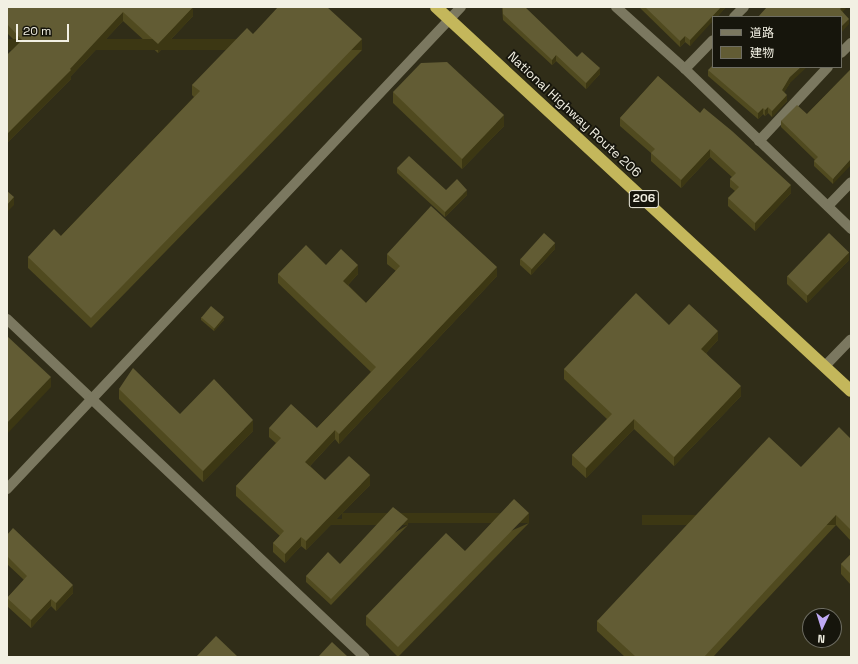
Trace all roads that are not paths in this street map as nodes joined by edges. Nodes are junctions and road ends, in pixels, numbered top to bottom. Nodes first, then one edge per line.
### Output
1 (436, 7) edge
2 (461, 7) edge
3 (616, 7) edge
4 (744, 7) edge
5 (735, 16) edge
6 (449, 20) junction
7 (712, 41) edge
8 (851, 43) edge
9 (842, 52) edge
10 (827, 68) edge
11 (685, 69) junction
12 (759, 141) junction
13 (851, 182) edge
14 (828, 206) junction
15 (851, 229) edge
16 (7, 319) edge
17 (851, 339) edge
18 (825, 366) junction
19 (851, 391) edge
20 (92, 401) junction
21 (7, 490) edge
22 (365, 657) edge

1 - 6 highway, National Highway Route 206 / 206
2 - 6 street
3 - 11 street
4 - 5 street
6 - 18 highway, National Highway Route 206 / 206
6 - 20 street
7 - 11 street
8 - 9 street
10 - 12 street
11 - 12 street
12 - 14 street
13 - 14 street
14 - 15 street
16 - 20 street
17 - 18 street
18 - 19 highway, National Highway Route 206 / 206
20 - 21 street
20 - 22 street

